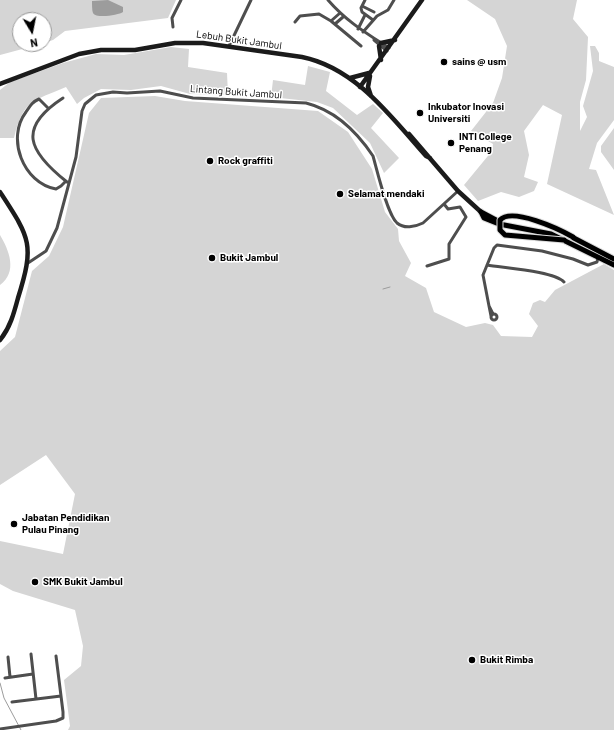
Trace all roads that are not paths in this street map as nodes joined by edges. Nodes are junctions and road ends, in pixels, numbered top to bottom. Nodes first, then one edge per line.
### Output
1 (181, 0) edge
2 (251, 0) edge
3 (328, 0) edge
4 (365, 0) edge
5 (394, 0) edge
6 (422, 0) edge
7 (362, 6) junction
8 (374, 12) dead end
9 (340, 13) junction
10 (365, 15) junction
11 (343, 17) junction
12 (373, 20) junction
13 (331, 21) junction
14 (295, 22) dead end
15 (335, 24) junction
16 (173, 27) dead end
17 (358, 28) junction
18 (363, 32) junction
19 (394, 40) junction
20 (380, 44) junction
21 (229, 46) junction
22 (361, 46) dead end
23 (388, 50) junction
24 (381, 60) junction
25 (371, 73) junction
26 (350, 78) junction
27 (0, 84) edge
28 (360, 87) junction
29 (372, 97) junction
30 (63, 98) dead end
31 (48, 108) junction
32 (67, 182) junction
33 (458, 191) junction
34 (0, 192) edge
35 (444, 204) junction
36 (481, 212) junction
37 (572, 237) junction
38 (564, 240) junction
39 (598, 257) junction
40 (614, 259) edge
41 (28, 262) junction
42 (487, 265) junction
43 (614, 265) edge
44 (427, 266) dead end
45 (564, 282) dead end
46 (492, 315) dead end
47 (0, 340) edge
48 (31, 654) dead end
49 (56, 656) dead end
50 (8, 657) dead end
51 (33, 674) junction
52 (10, 677) junction
53 (5, 678) dead end
54 (61, 696) junction
55 (36, 699) junction
56 (12, 702) dead end
57 (0, 729) edge

1 - 16 street
2 - 21 street
3 - 9 street
4 - 7 street
5 - 12 street
6 - 19 main road
7 - 8 street
7 - 10 street
9 - 11 street
9 - 13 street
10 - 12 street
10 - 17 street
11 - 15 street
11 - 17 street
12 - 18 street
13 - 14 street
13 - 15 street
15 - 22 street
17 - 18 street
18 - 20 street
19 - 20 main road
19 - 23 main road
20 - 23 street
20 - 24 main road
21 - 26 main road, Lebuh Bukit Jambul
21 - 27 main road, Lebuh Bukit Jambul
23 - 24 main road
24 - 25 main road
25 - 26 main road
25 - 28 main road
25 - 29 main road
26 - 28 main road, Lebuh Bukit Jambul
28 - 29 main road, Lebuh Bukit Jambul
29 - 33 main road, Lebuh Bukit Jambul
30 - 31 street
31 - 32 street
31 - 32 street
32 - 35 street, Lintang Bukit Jambul
32 - 41 street, Lintang Bukit Jambul
33 - 35 street, Lintang Bukit Jambul
33 - 36 main road, Lebuh Bukit Jambul
34 - 41 main road
35 - 44 street
36 - 37 main road, Lebuh Bukit Jambul
36 - 38 main road, Lebuh Bukit Jambul
37 - 38 main road, bridge
37 - 40 main road, Lebuh Bukit Jambul
38 - 39 main road, Lebuh Bukit Jambul
39 - 42 street
39 - 43 main road, Lebuh Bukit Jambul
41 - 47 main road
42 - 45 street
42 - 46 street
48 - 51 street
49 - 54 street
50 - 52 street
51 - 52 street
51 - 55 street
52 - 53 street
54 - 55 street
54 - 57 street
55 - 56 street

